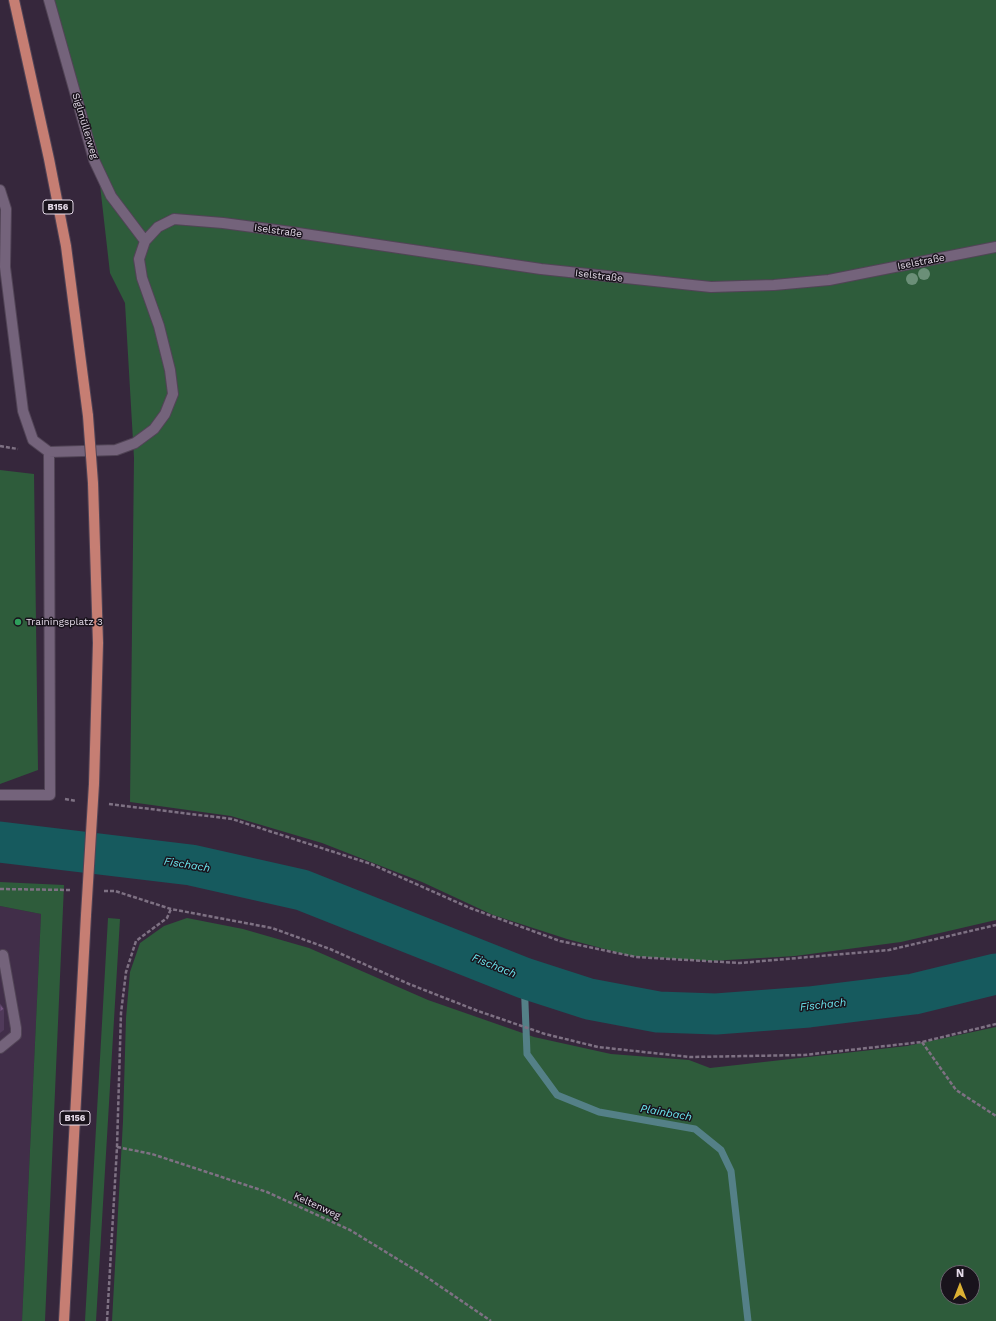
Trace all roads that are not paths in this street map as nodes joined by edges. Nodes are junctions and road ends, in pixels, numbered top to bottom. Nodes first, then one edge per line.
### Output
1 (14, 0) edge
2 (49, 0) edge
3 (0, 190) edge
4 (145, 241) junction
5 (996, 247) edge
6 (49, 452) junction
7 (0, 795) edge
8 (3, 955) dead end
9 (0, 1048) edge
10 (64, 1321) edge

1 - 10 main road, B156, bridge
2 - 4 street, Siglmüllerweg
3 - 6 street
4 - 5 street, Iselstraße
4 - 6 street, Iselstraße
6 - 7 street
8 - 9 street

